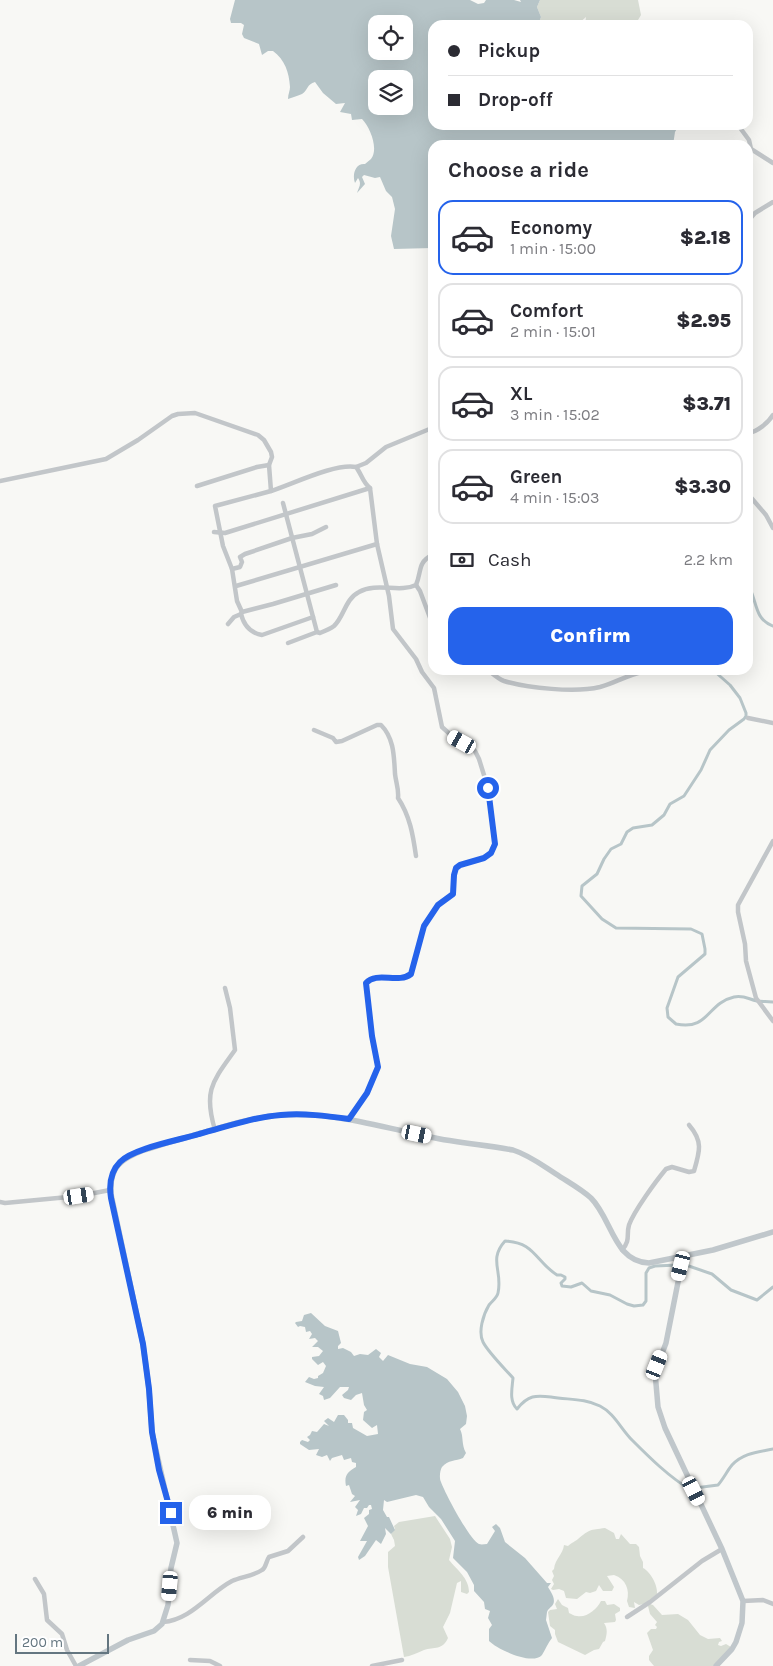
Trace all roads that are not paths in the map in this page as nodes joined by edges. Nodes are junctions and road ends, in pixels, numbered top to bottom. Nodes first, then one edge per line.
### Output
1 (753, 150) edge
2 (773, 163) edge
3 (773, 202) edge
4 (753, 216) edge
5 (773, 415) edge
6 (428, 430) edge
7 (753, 431) edge
8 (269, 465) junction
9 (356, 466) junction
10 (0, 481) edge
11 (197, 486) dead end
12 (370, 488) junction
13 (271, 491) junction
14 (753, 500) edge
15 (284, 503) dead end
16 (286, 513) junction
17 (326, 527) dead end
18 (773, 528) edge
19 (214, 532) dead end
20 (220, 533) junction
21 (292, 538) junction
22 (377, 544) junction
23 (428, 557) edge
24 (301, 566) junction
25 (232, 569) junction
26 (336, 585) dead end
27 (416, 585) junction
28 (236, 586) junction
29 (387, 588) junction
30 (307, 593) junction
31 (428, 612) edge
32 (241, 613) junction
33 (313, 617) junction
34 (228, 624) dead end
35 (317, 632) junction
36 (288, 642) dead end
37 (495, 675) edge
38 (629, 675) edge
39 (748, 718) dead end
40 (773, 723) edge
41 (314, 730) dead end
42 (773, 841) edge
43 (416, 856) dead end
44 (225, 988) dead end
45 (773, 1021) edge
46 (349, 1119) junction
47 (689, 1125) dead end
48 (215, 1130) junction
49 (110, 1190) junction
50 (0, 1202) edge
51 (773, 1232) edge
52 (622, 1250) junction
53 (681, 1257) junction
54 (303, 1537) dead end
55 (722, 1549) junction
56 (35, 1579) dead end
57 (743, 1601) junction
58 (773, 1604) edge
59 (627, 1617) dead end
60 (162, 1622) junction
61 (190, 1660) dead end
62 (402, 1660) dead end
63 (78, 1666) edge
64 (220, 1666) edge
65 (372, 1666) edge
66 (716, 1666) edge

1 - 2 street
3 - 4 street
5 - 7 street
6 - 9 street
8 - 10 street
8 - 11 street
8 - 13 street
9 - 12 street
9 - 13 street
12 - 16 street
12 - 22 street
13 - 20 street
14 - 18 street
15 - 16 street
16 - 20 street
16 - 21 street
17 - 21 street
19 - 20 street
20 - 25 street
21 - 24 street
21 - 25 street
22 - 24 street
22 - 29 street
23 - 27 street
24 - 28 street
24 - 30 street
25 - 28 street
26 - 30 street
27 - 29 street
27 - 31 street
28 - 32 street
29 - 35 street
29 - 46 street
30 - 32 street
30 - 33 street
32 - 33 street
32 - 34 street
33 - 35 street
35 - 36 street
37 - 38 street
39 - 40 street
41 - 43 street
42 - 45 street
44 - 48 street
46 - 48 main road
46 - 52 main road
47 - 52 street
48 - 49 main road
49 - 50 street
49 - 60 main road
51 - 53 main road
52 - 53 main road
53 - 55 main road
54 - 60 street
55 - 57 main road
55 - 59 street
56 - 63 street
57 - 58 street
57 - 66 main road
60 - 63 main road
61 - 64 street
62 - 65 street

